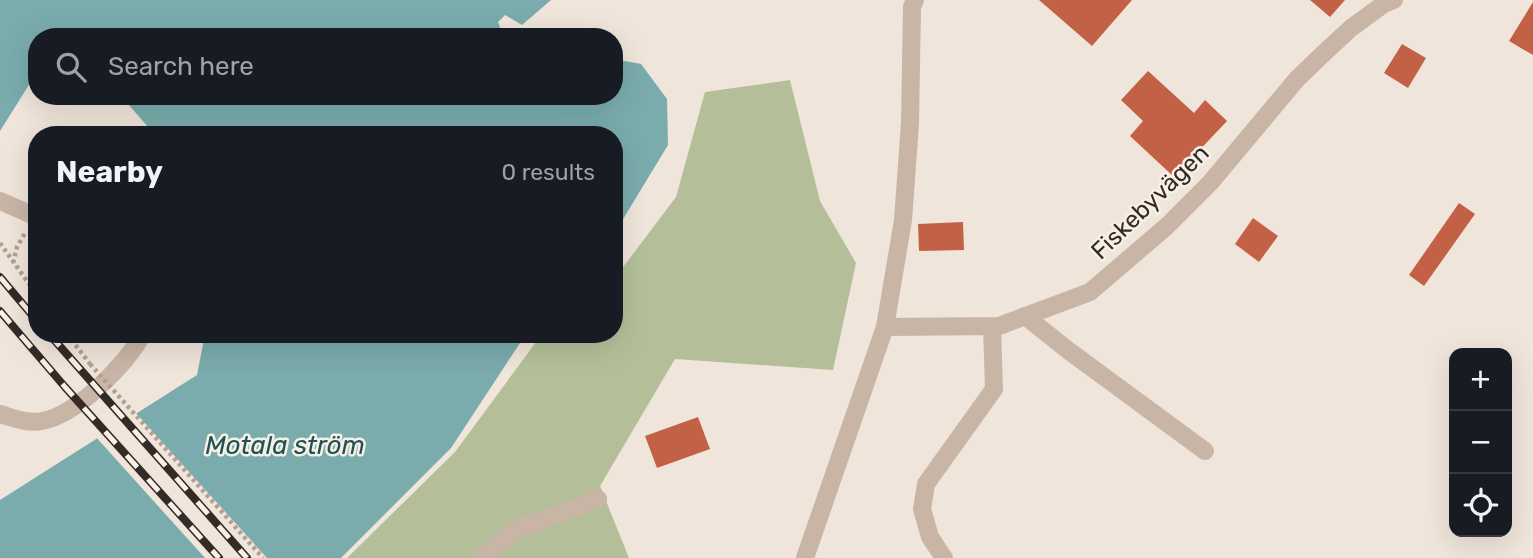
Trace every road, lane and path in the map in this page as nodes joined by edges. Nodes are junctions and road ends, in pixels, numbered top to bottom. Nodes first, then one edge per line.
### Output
1 (1394, 0) edge
2 (914, 4) edge
3 (0, 201) edge
4 (28, 217) edge
5 (28, 230) edge
6 (0, 243) edge
7 (13, 264) junction
8 (28, 283) edge
9 (1026, 316) junction
10 (886, 327) junction
11 (992, 327) junction
12 (74, 343) edge
13 (138, 343) edge
14 (0, 414) edge
15 (1205, 451) dead end
16 (598, 499) dead end
17 (263, 558) edge
18 (482, 558) edge
19 (805, 558) edge
20 (944, 558) edge

1 - 9 street, Fiskebyvägen
2 - 10 street
3 - 4 street
5 - 7 path
6 - 7 path
7 - 8 path
9 - 11 street, Fiskebyvägen
9 - 15 street
10 - 11 street, Fiskebyvägen
10 - 19 street
11 - 20 street
12 - 17 path, bridge
13 - 14 street
16 - 18 street

